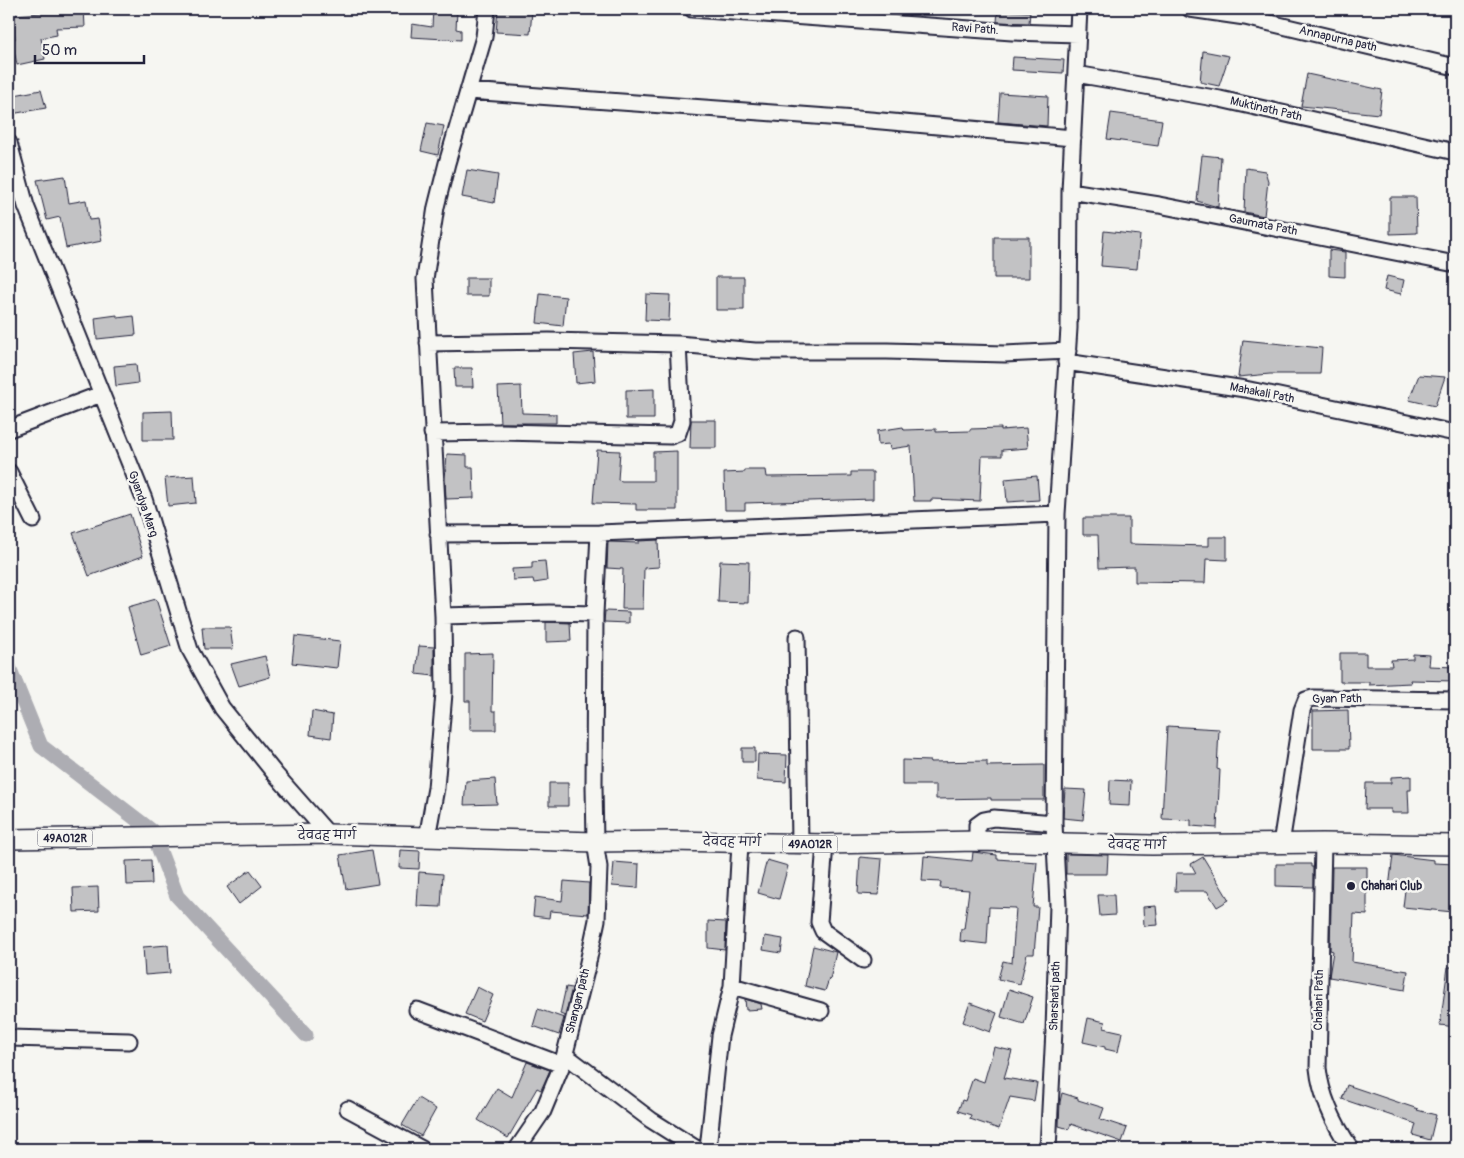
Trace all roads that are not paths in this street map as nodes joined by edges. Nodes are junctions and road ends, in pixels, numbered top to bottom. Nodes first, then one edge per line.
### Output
1 (487, 9) edge
2 (692, 9) edge
3 (1079, 9) edge
4 (1190, 9) edge
5 (1078, 34) junction
6 (1455, 67) edge
7 (1076, 74) junction
8 (469, 91) junction
9 (1072, 138) junction
10 (9, 143) edge
11 (1455, 152) edge
12 (11, 160) edge
13 (1070, 191) junction
14 (1455, 264) edge
15 (428, 342) junction
16 (678, 344) junction
17 (1067, 357) junction
18 (101, 394) junction
19 (9, 429) edge
20 (432, 433) junction
21 (1455, 433) edge
22 (9, 472) edge
23 (1057, 514) junction
24 (33, 520) dead end
25 (600, 532) junction
26 (438, 534) junction
27 (595, 614) junction
28 (443, 616) junction
29 (797, 637) dead end
30 (1455, 700) edge
31 (1054, 823) junction
32 (328, 834) junction
33 (427, 838) junction
34 (9, 839) edge
35 (977, 841) junction
36 (595, 842) junction
37 (740, 843) junction
38 (800, 843) junction
39 (1055, 843) junction
40 (1323, 843) junction
41 (825, 844) junction
42 (1281, 844) junction
43 (1455, 844) edge
44 (863, 960) dead end
45 (732, 986) junction
46 (416, 1010) dead end
47 (821, 1011) dead end
48 (9, 1038) edge
49 (129, 1041) dead end
50 (564, 1060) junction
51 (348, 1109) dead end
52 (422, 1149) edge
53 (518, 1149) edge
54 (697, 1149) edge
55 (708, 1149) edge
56 (1048, 1149) edge
57 (1351, 1149) edge

1 - 8 street
2 - 5 street, Ravi Path.
3 - 5 street, Sharshati path
4 - 6 street, Annapurna path
5 - 7 street, Sharshati path
7 - 9 street, Sharshati path
7 - 11 street, Muktinath Path
8 - 9 street
8 - 15 street
9 - 13 street, Sharshati path
10 - 12 street, Gyandya Marg
12 - 18 street, Gyandya Marg
13 - 14 street, Gaumata Path
13 - 17 street, Sharshati path
15 - 16 street, Mahakali Path
15 - 20 street
16 - 17 street, Mahakali Path
16 - 20 street
17 - 21 street, Mahakali Path
17 - 23 street, Sharshati path
18 - 19 street
18 - 32 street, Gyandya Marg
20 - 26 street
22 - 24 street
23 - 25 street
23 - 31 street, Sharshati path
25 - 26 street
25 - 27 street, Shangan path
26 - 28 street
27 - 28 street
27 - 36 street, Shangan path
28 - 33 street
29 - 38 street
30 - 42 street, Gyan Path
31 - 35 street
31 - 39 street, Sharshati path
32 - 33 main road, देवदह मार्ग / 49A012R
32 - 34 main road, देवदह मार्ग / 49A012R
33 - 36 main road, देवदह मार्ग / 49A012R
35 - 39 main road, देवदह मार्ग / 49A012R
35 - 41 main road, देवदह मार्ग / 49A012R
36 - 37 main road, देवदह मार्ग / 49A012R
36 - 50 street, Shangan path
37 - 38 main road, देवदह मार्ग / 49A012R
37 - 45 street
38 - 41 main road, देवदह मार्ग / 49A012R
39 - 42 main road, देवदह मार्ग / 49A012R
39 - 56 street, Sharshati path
40 - 42 main road, देवदह मार्ग / 49A012R
40 - 43 main road, देवदह मार्ग / 49A012R
40 - 57 street, Chahari Path
41 - 44 street
45 - 47 street
45 - 55 street
46 - 50 street
48 - 49 street
50 - 53 street, Shangan path
50 - 54 street
51 - 52 street

